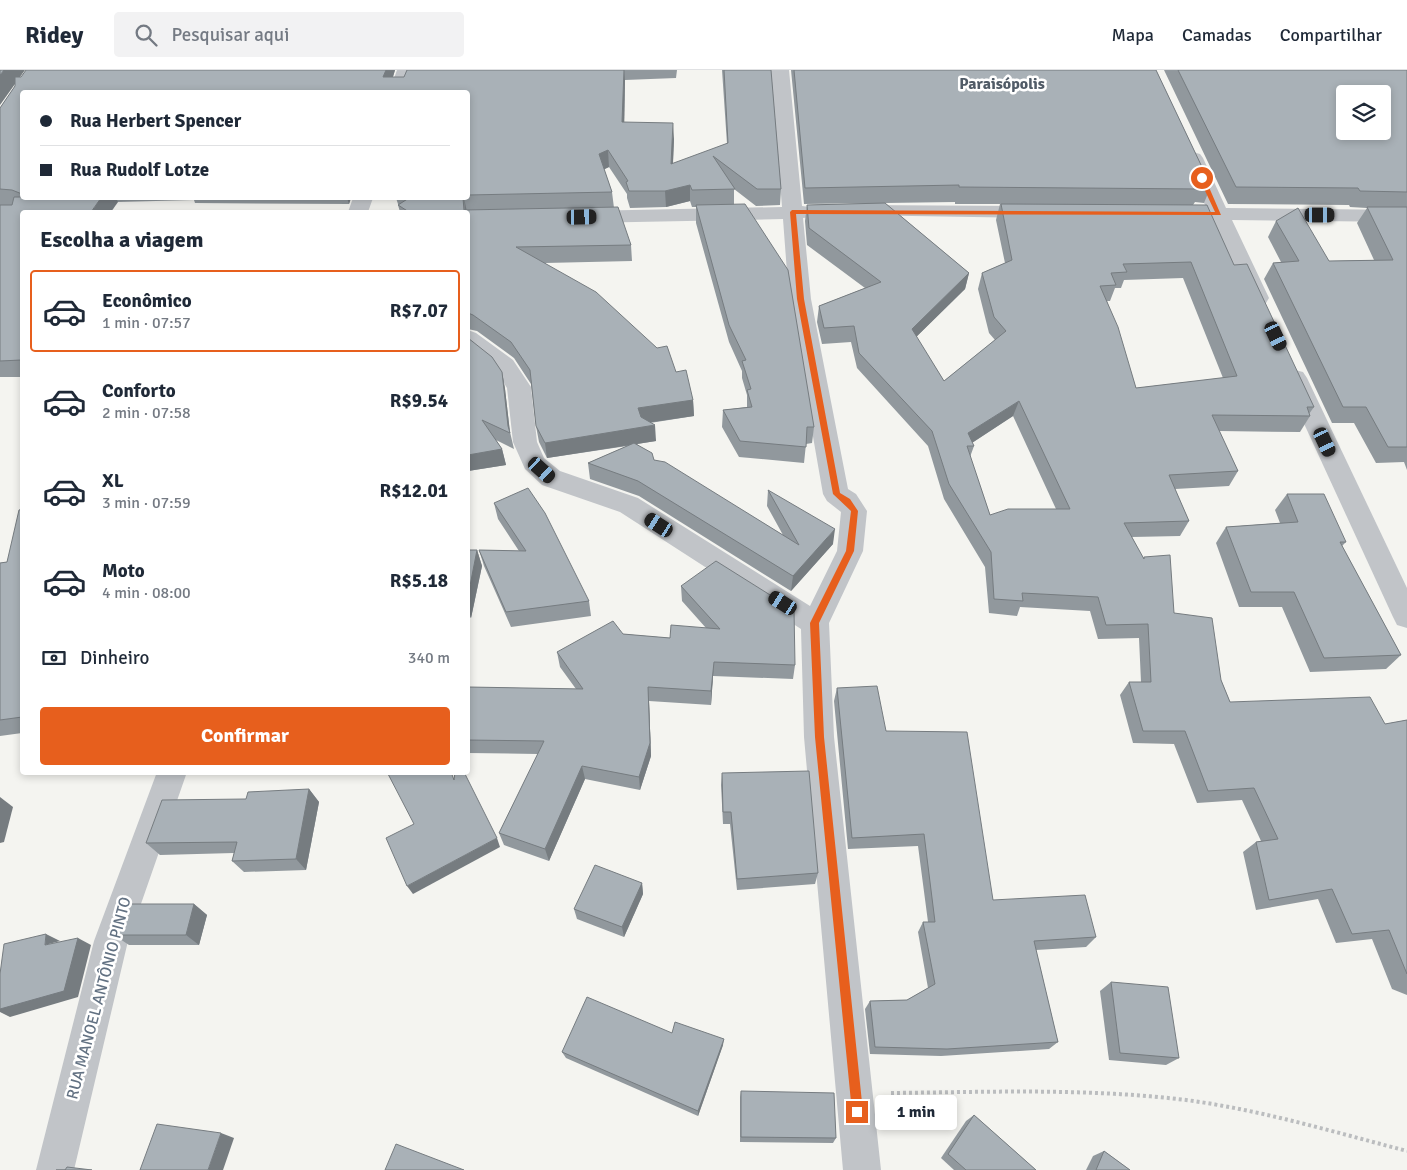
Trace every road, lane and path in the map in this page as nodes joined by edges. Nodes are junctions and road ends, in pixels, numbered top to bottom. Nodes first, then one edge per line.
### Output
1 (406, 70) edge
2 (780, 70) edge
3 (399, 90) edge
4 (1186, 142) edge
5 (792, 212) junction
6 (1051, 212) edge
7 (1160, 213) edge
8 (1218, 213) junction
9 (1407, 216) edge
10 (566, 217) edge
11 (1269, 321) edge
12 (470, 340) edge
13 (1286, 357) edge
14 (1407, 617) edge
15 (814, 623) junction
16 (171, 775) edge
17 (856, 1093) junction
18 (1407, 1151) edge
19 (55, 1170) edge
20 (862, 1170) edge

1 - 3 street
2 - 5 street
4 - 8 street
5 - 6 street
5 - 10 street
5 - 15 street
7 - 8 street
8 - 9 street
8 - 11 street
12 - 15 street
13 - 14 street
15 - 17 street
16 - 19 street, RUA MANOEL ANTÔNIO PINTO
17 - 18 path
17 - 20 street

